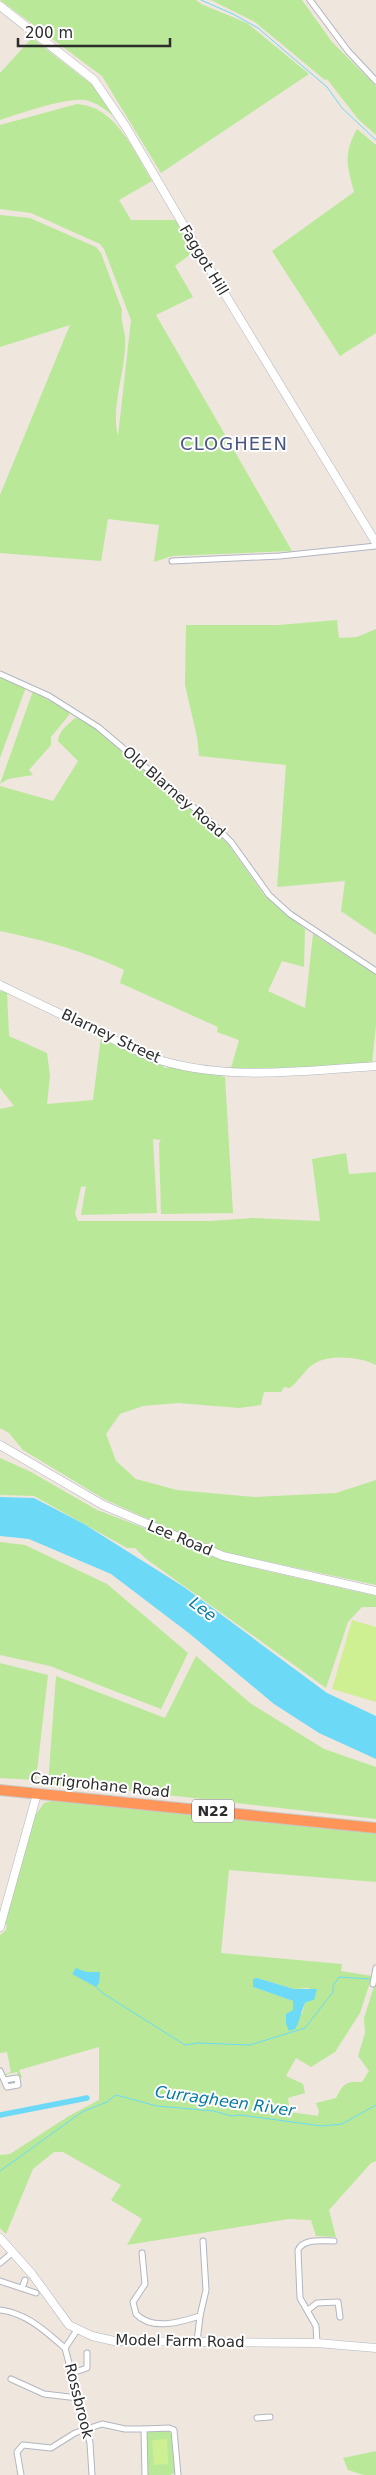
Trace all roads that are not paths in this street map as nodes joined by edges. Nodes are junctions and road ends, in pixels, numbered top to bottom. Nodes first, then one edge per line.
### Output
1 (310, 0) edge
2 (0, 6) edge
3 (376, 81) edge
4 (376, 544) edge
5 (172, 561) dead end
6 (0, 674) edge
7 (376, 972) edge
8 (0, 985) edge
9 (376, 1066) edge
10 (0, 1445) edge
11 (376, 1591) edge
12 (0, 1790) edge
13 (37, 1794) junction
14 (376, 1828) edge
15 (0, 1926) edge
16 (376, 1968) edge
17 (372, 1984) dead end
18 (0, 2071) edge
19 (5, 2080) dead end
20 (1, 2241) edge
21 (203, 2241) dead end
22 (334, 2241) dead end
23 (12, 2252) junction
24 (142, 2253) dead end
25 (1, 2261) edge
26 (25, 2280) dead end
27 (0, 2281) edge
28 (22, 2288) junction
29 (36, 2293) dead end
30 (0, 2310) edge
31 (308, 2310) junction
32 (200, 2316) junction
33 (340, 2317) dead end
34 (77, 2330) junction
35 (197, 2342) junction
36 (317, 2343) junction
37 (65, 2348) junction
38 (376, 2348) edge
39 (87, 2353) dead end
40 (72, 2373) junction
41 (11, 2379) dead end
42 (78, 2398) junction
43 (270, 2417) dead end
44 (257, 2418) dead end
45 (86, 2429) junction
46 (144, 2429) junction
47 (21, 2475) edge
48 (92, 2475) edge
49 (145, 2475) edge
50 (178, 2475) edge

1 - 3 street
2 - 4 street, Faggot Hill
4 - 5 street
6 - 7 street, Old Blarney Road
8 - 9 street, Blarney Street
10 - 11 street, Lee Road
12 - 13 highway, Carrigrohane Road / N22
13 - 14 highway, Carrigrohane Road / N22
13 - 15 street
16 - 17 street
18 - 19 street
20 - 23 street, Model Farm Road
21 - 32 street
22 - 31 street
23 - 25 street
23 - 34 street, Model Farm Road
24 - 32 street
26 - 28 street
27 - 28 street
28 - 29 street
30 - 37 street
31 - 33 street
31 - 36 street
32 - 35 street
34 - 35 street, Model Farm Road
34 - 37 street, Rossbrook
35 - 36 street, Model Farm Road
36 - 38 street, Model Farm Road
37 - 40 street, Rossbrook
39 - 40 street
40 - 42 street, Rossbrook
41 - 42 street
42 - 45 street, Rossbrook
43 - 44 street
45 - 46 street
45 - 47 street
45 - 48 street, Rossbrook
46 - 49 street
46 - 50 street

